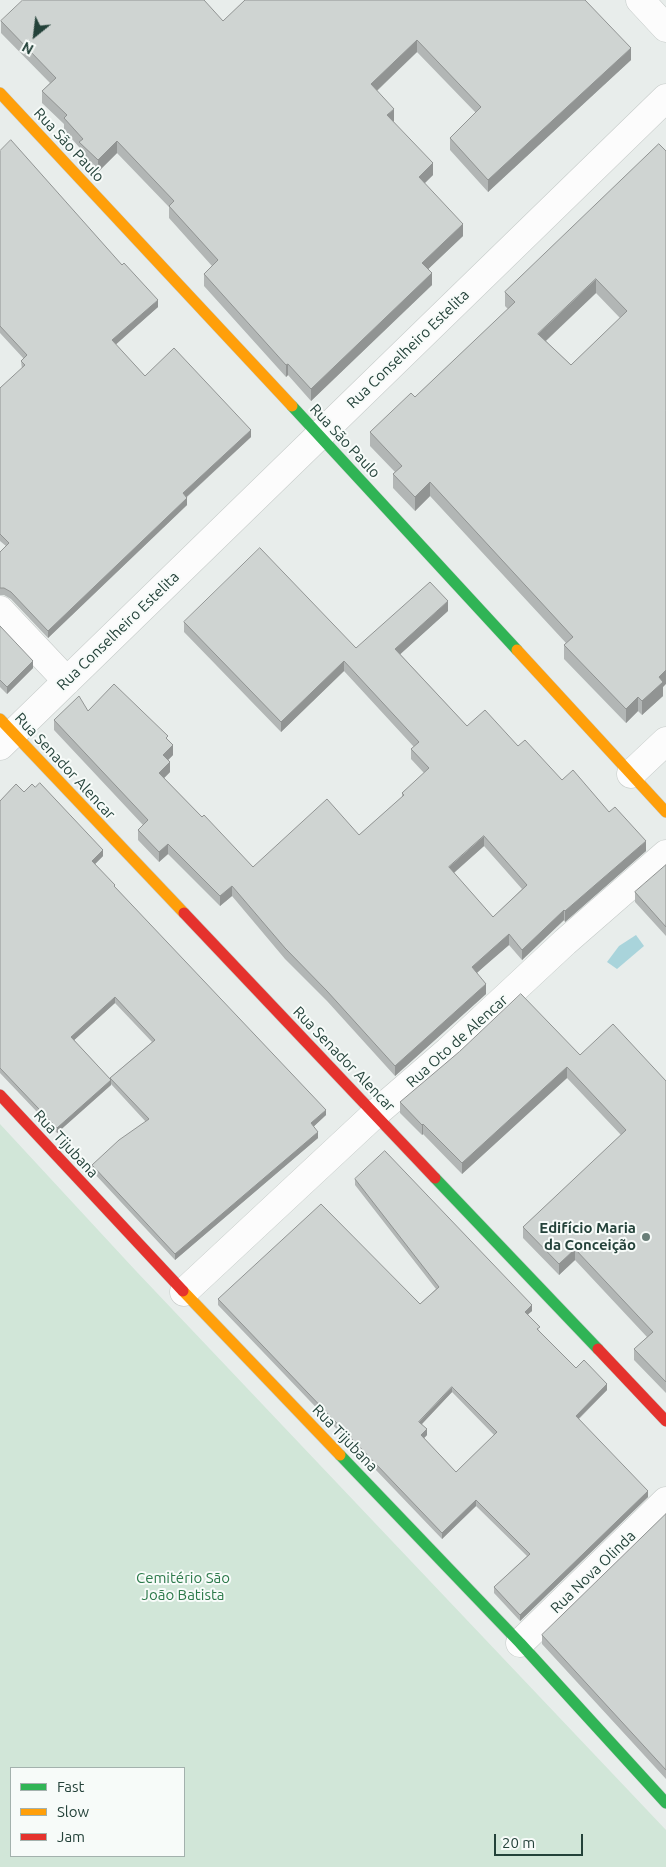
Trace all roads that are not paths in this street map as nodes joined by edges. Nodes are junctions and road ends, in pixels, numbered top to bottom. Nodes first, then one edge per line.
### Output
1 (640, 0) edge
2 (666, 28) edge
3 (0, 93) edge
4 (666, 98) edge
5 (319, 435) junction
6 (0, 610) edge
7 (67, 681) junction
8 (4, 732) edge
9 (666, 741) edge
10 (630, 774) junction
11 (666, 812) edge
12 (666, 854) edge
13 (0, 1095) edge
14 (375, 1114) junction
15 (184, 1292) junction
16 (666, 1421) edge
17 (666, 1501) edge
18 (520, 1643) junction
19 (666, 1803) edge

1 - 2 street
3 - 5 street, Rua São Paulo
4 - 5 street, Rua Conselheiro Estelita
5 - 7 street, Rua Conselheiro Estelita
5 - 10 street, Rua São Paulo
6 - 7 street
7 - 8 street, Rua Conselheiro Estelita
8 - 14 street, Rua Senador Alencar
9 - 10 street
10 - 11 street, Rua São Paulo
12 - 14 street, Rua Oto de Alencar
13 - 15 street, Rua Tijubana
14 - 15 street, Rua Oto de Alencar
14 - 16 street, Rua Senador Alencar
15 - 18 street, Rua Tijubana
17 - 18 street, Rua Nova Olinda
18 - 19 street, Rua Tijubana

